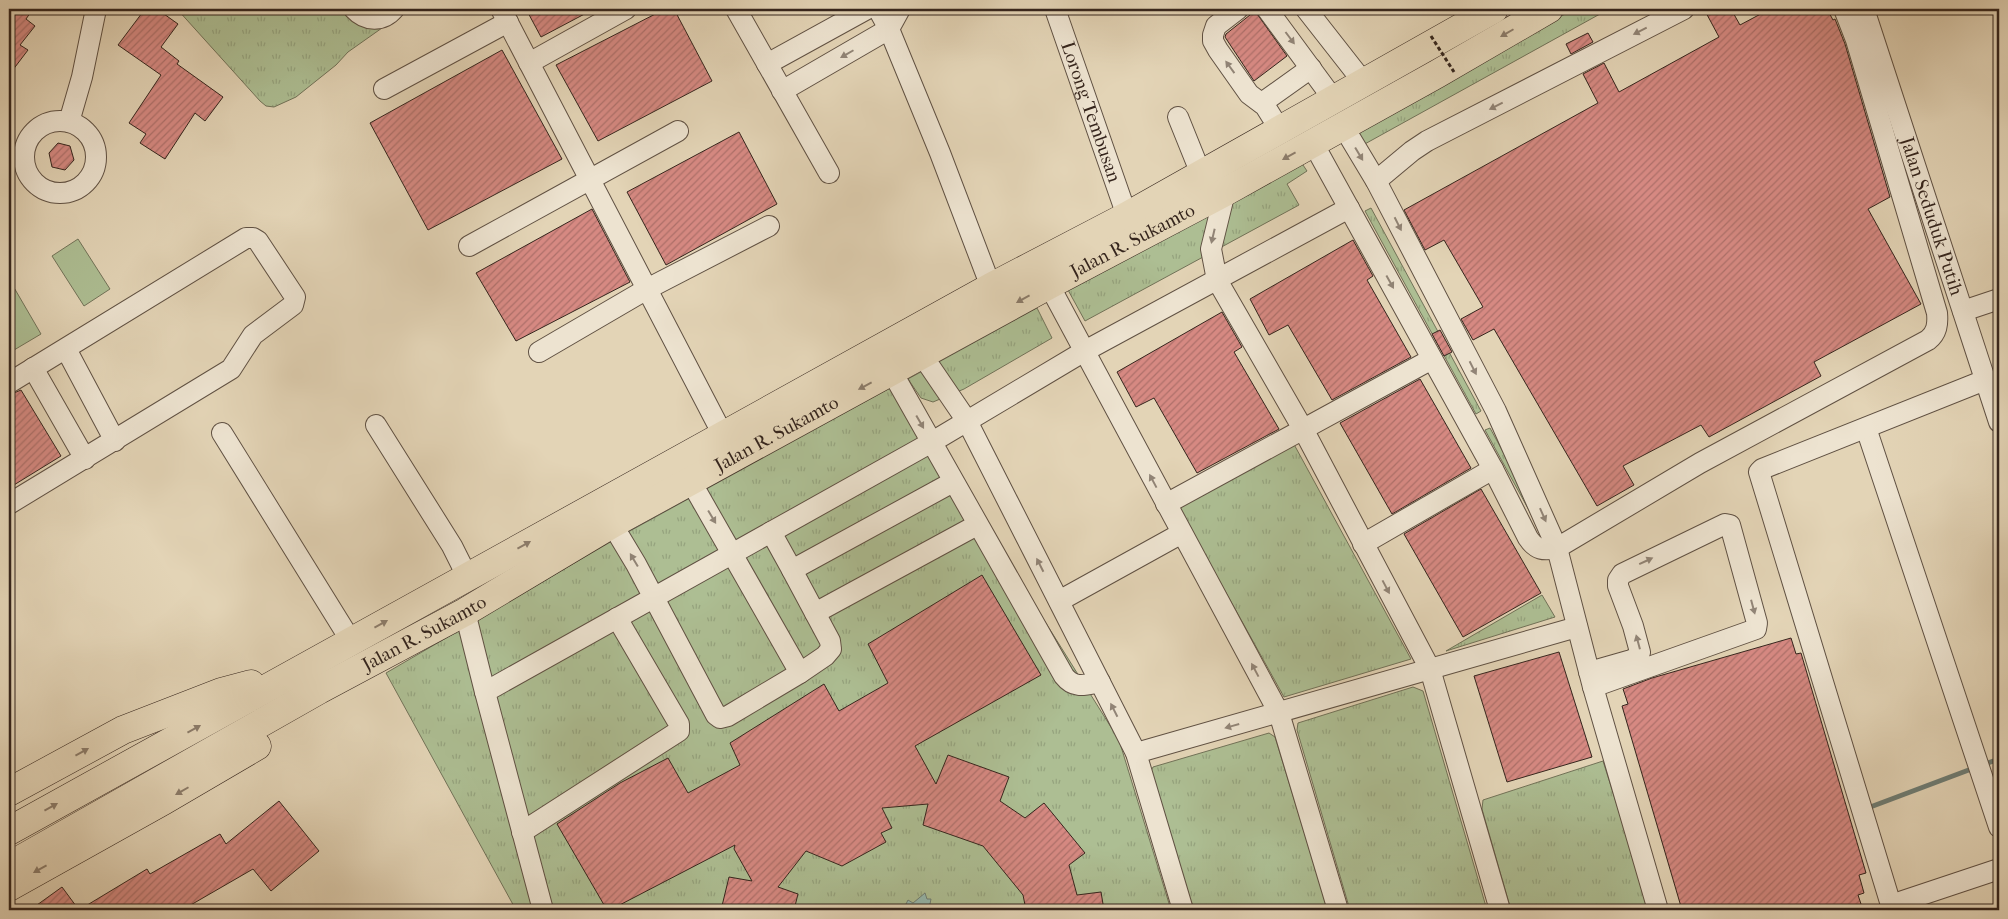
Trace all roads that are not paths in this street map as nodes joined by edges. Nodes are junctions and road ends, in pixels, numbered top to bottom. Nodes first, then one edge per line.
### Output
1 (96, 9) edge
2 (354, 9) edge
3 (394, 9) edge
4 (626, 9) edge
5 (736, 9) edge
6 (867, 9) edge
7 (878, 9) edge
8 (900, 9) edge
9 (1055, 9) edge
10 (1238, 9) edge
11 (1268, 9) edge
12 (1306, 9) edge
13 (1494, 9) edge
14 (1549, 9) edge
15 (1684, 9) edge
16 (1844, 9) edge
17 (1864, 9) edge
18 (504, 15) edge
19 (889, 30) junction
20 (529, 63) junction
21 (767, 64) junction
22 (1311, 68) junction
23 (1364, 83) junction
24 (384, 88) dead end
25 (782, 91) junction
26 (1334, 100) junction
27 (1262, 103) junction
28 (1178, 117) dead end
29 (69, 122) dead end
30 (1343, 126) junction
31 (1280, 130) junction
32 (678, 131) dead end
33 (1313, 143) junction
34 (829, 173) dead end
35 (1200, 174) junction
36 (590, 179) junction
37 (1376, 181) junction
38 (1225, 192) junction
39 (1349, 208) junction
40 (1127, 216) junction
41 (768, 226) dead end
42 (469, 246) dead end
43 (1216, 280) junction
44 (1049, 285) junction
45 (991, 287) junction
46 (647, 289) junction
47 (1999, 299) edge
48 (1963, 310) junction
49 (66, 349) junction
50 (539, 352) dead end
51 (1083, 352) junction
52 (922, 355) junction
53 (1432, 359) junction
54 (33, 368) junction
55 (892, 372) junction
56 (1986, 380) junction
57 (9, 383) edge
58 (1496, 411) junction
59 (966, 421) junction
60 (1999, 422) edge
61 (376, 425) dead end
62 (1470, 427) junction
63 (1866, 428) junction
64 (1303, 429) junction
65 (222, 433) dead end
66 (723, 435) junction
67 (115, 441) junction
68 (932, 442) junction
69 (85, 459) junction
70 (1493, 469) junction
71 (690, 480) junction
72 (953, 482) junction
73 (9, 504) edge
74 (1166, 504) junction
75 (612, 524) junction
76 (977, 525) junction
77 (771, 532) junction
78 (1182, 534) junction
79 (1363, 544) junction
80 (1557, 548) junction
81 (732, 554) junction
82 (792, 570) junction
83 (468, 576) junction
84 (654, 597) junction
85 (1059, 601) junction
86 (465, 612) junction
87 (815, 613) junction
88 (617, 618) junction
89 (1577, 627) junction
90 (351, 641) junction
91 (306, 667) junction
92 (1430, 669) junction
93 (800, 672) junction
94 (1591, 679) junction
95 (1100, 682) junction
96 (319, 690) junction
97 (485, 692) junction
98 (1278, 713) junction
99 (1136, 753) junction
100 (9, 792) edge
101 (1999, 826) edge
102 (9, 831) edge
103 (522, 832) junction
104 (9, 866) edge
105 (1999, 869) edge
106 (9, 887) edge
107 (1890, 908) edge
108 (543, 910) edge
109 (1183, 910) edge
110 (1338, 910) edge
111 (1500, 910) edge
112 (1658, 910) edge

1 - 29 street
2 - 3 street
4 - 20 street
5 - 21 street
6 - 21 street
7 - 19 street
8 - 19 street
9 - 40 street, Lorong Tembusan
27 -> 10 street
11 -> 22 street
12 - 23 street
13 - 23 highway, Jalan R. Sukamto
14 -> 30 highway, Jalan R. Sukamto
15 -> 37 street
16 - 80 street
17 - 48 street, Jalan Seduduk Putih
18 - 20 street
18 - 24 street
19 -> 25 street
19 - 45 street
20 - 36 street
21 - 25 street
22 - 26 street
22 - 27 street
23 - 26 highway, Jalan R. Sukamto
25 - 34 street
26 - 31 highway, Jalan R. Sukamto
27 - 31 street
28 - 35 street
30 - 33 highway, Jalan R. Sukamto
30 -> 37 street
31 - 35 highway, Jalan R. Sukamto
32 - 36 street
33 -> 38 highway, Jalan R. Sukamto
33 - 39 street
35 - 40 highway, Jalan R. Sukamto
36 - 42 street
36 - 46 street
37 -> 58 street
38 -> 43 street
38 - 44 highway, Jalan R. Sukamto
39 - 43 street
39 -> 53 street
40 - 45 highway, Jalan R. Sukamto
41 - 46 street
43 - 51 street
43 - 64 street
44 - 51 street
44 -> 52 highway, Jalan R. Sukamto
45 - 66 highway, Jalan R. Sukamto
46 - 50 street
46 - 66 street
47 - 48 street
48 - 56 street, Jalan Seduduk Putih
49 - 54 street
49 - 67 street
49 - 67 street
51 - 59 street
74 -> 51 street
52 - 55 highway, Jalan R. Sukamto
52 - 59 street
53 - 62 street
53 - 64 street
54 - 57 street
54 - 69 street
55 -> 68 street
55 -> 71 highway, Jalan R. Sukamto
56 - 60 street, Jalan Seduduk Putih
56 - 63 street
58 - 62 street
58 -> 80 street
59 - 68 street
85 -> 59 street
61 - 83 street
62 - 70 street
63 - 101 street
63 - 107 street
64 - 74 street
64 - 79 street
65 - 90 street
83 -> 66 highway, Jalan R. Sukamto
67 - 69 street
68 - 72 street
68 - 77 street
69 - 73 street
70 - 79 street
70 - 80 street
71 - 75 highway, Jalan R. Sukamto
71 -> 81 street
72 - 76 street
72 - 82 street
74 - 78 street
84 -> 75 street
75 - 86 highway, Jalan R. Sukamto
76 - 87 street
76 - 95 street
77 - 81 street
77 - 82 street
78 - 85 street
98 -> 78 street
79 -> 92 street
80 - 89 street
81 - 84 street
81 - 93 street
82 - 87 street
90 -> 83 highway, Jalan R. Sukamto
84 - 88 street
84 - 93 street
85 - 95 street
86 - 96 highway, Jalan R. Sukamto
86 - 97 street
87 - 93 street
88 - 97 street
88 - 103 street
89 - 92 street
89 - 94 street
90 - 91 highway, Jalan R. Sukamto
100 -> 91 highway
102 -> 91 highway, Jalan R. Sukamto
92 - 98 street
92 - 111 street
94 -> 94 street
94 - 112 street
99 -> 95 street
96 - 104 highway, Jalan R. Sukamto
96 -> 106 highway
97 - 103 street
98 -> 99 street
98 - 110 street
99 - 109 street
103 - 108 street
105 - 107 street

